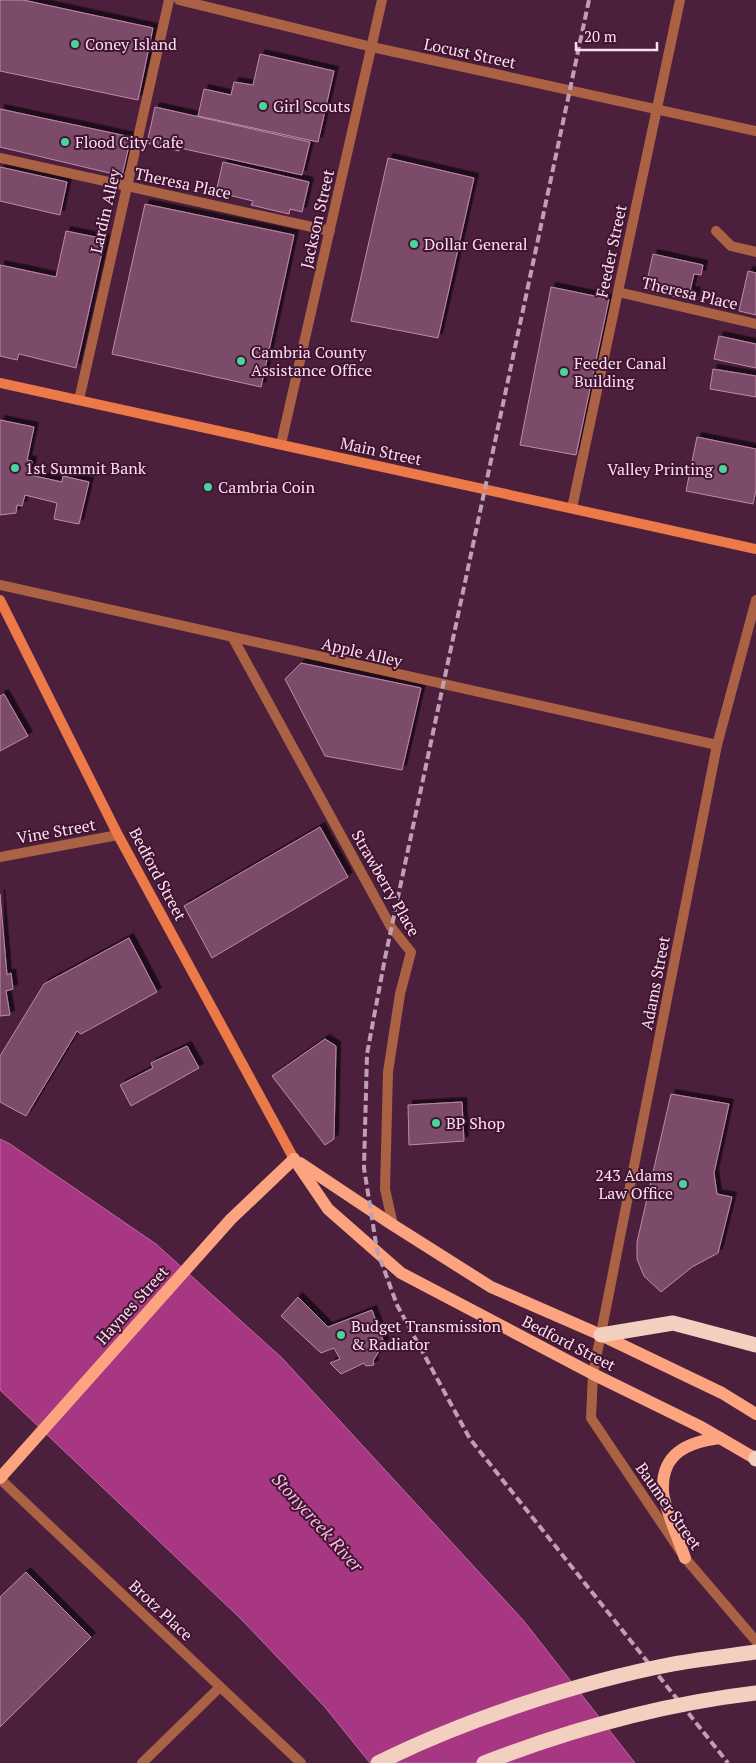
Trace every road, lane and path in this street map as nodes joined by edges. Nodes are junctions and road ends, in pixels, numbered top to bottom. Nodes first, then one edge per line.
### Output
1 (169, 0) edge
2 (179, 0) edge
3 (382, 0) edge
4 (680, 0) edge
5 (372, 47) junction
6 (656, 110) junction
7 (756, 131) edge
8 (0, 158) edge
9 (126, 186) junction
10 (330, 231) junction
11 (716, 232) dead end
12 (756, 252) edge
13 (618, 292) junction
14 (756, 324) edge
15 (0, 383) edge
16 (79, 400) junction
17 (282, 444) junction
18 (572, 508) junction
19 (756, 549) edge
20 (0, 586) edge
21 (0, 600) edge
22 (756, 600) edge
23 (233, 638) junction
24 (718, 746) junction
25 (118, 835) junction
26 (0, 857) edge
27 (294, 1158) junction
28 (393, 1226) junction
29 (601, 1335) junction
30 (756, 1345) edge
31 (593, 1374) junction
32 (756, 1414) edge
33 (720, 1438) junction
34 (756, 1459) edge
35 (0, 1479) edge
36 (685, 1558) junction
37 (756, 1641) edge
38 (756, 1652) edge
39 (220, 1687) junction
40 (756, 1693) edge
41 (142, 1763) edge
42 (301, 1763) edge
43 (378, 1763) edge
44 (484, 1763) edge

1 - 9 street, Lardin Alley
2 - 5 street, Locust Street
3 - 5 street, Jackson Street
4 - 6 street, Feeder Street
5 - 6 street, Locust Street
5 - 10 street, Jackson Street
6 - 7 street, Locust Street
6 - 13 street, Feeder Street
8 - 9 street, Theresa Place
9 - 10 street, Theresa Place
9 - 16 street, Lardin Alley
10 - 17 street, Jackson Street
11 - 12 street
13 - 14 street, Theresa Place
13 - 18 street, Feeder Street
15 - 16 main road, Main Street
16 - 17 main road, Main Street
17 - 18 main road, Main Street
18 - 19 main road, Main Street
20 - 23 street, Apple Alley
21 - 25 main road, Bedford Street
22 - 24 street, Adams Street
23 - 24 street, Apple Alley
23 - 28 street, Strawberry Place
24 - 29 street, Adams Street
25 - 26 street, Vine Street
25 - 27 main road, Bedford Street
27 - 28 main road, Bedford Street
27 - 31 main road, Bedford Street
27 - 35 main road, Haynes Street
28 - 29 main road, Bedford Street
29 - 30 highway
29 - 31 street, Adams Street
29 - 32 main road, Bedford Street
31 - 33 main road, Bedford Street
31 - 36 street, Baumer Street
33 - 34 main road, Bedford Street
33 - 36 main road
35 - 39 street, Brotz Place
36 - 37 street, Baumer Street
38 - 43 highway, bridge
39 - 41 street
39 - 42 street, Brotz Place
40 - 44 highway, bridge

